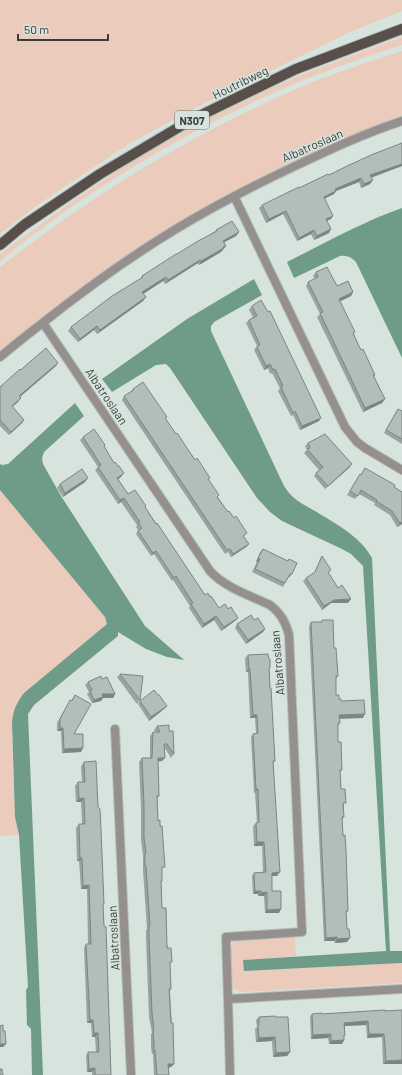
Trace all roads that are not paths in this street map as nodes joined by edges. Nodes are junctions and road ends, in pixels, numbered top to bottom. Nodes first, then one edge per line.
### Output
1 (402, 29) edge
2 (402, 121) edge
3 (234, 196) junction
4 (0, 245) edge
5 (43, 323) junction
6 (0, 357) edge
7 (402, 470) edge
8 (115, 729) dead end
9 (402, 989) edge
10 (228, 999) junction
11 (131, 1075) edge
12 (230, 1075) edge

1 - 4 main road, Houtribweg / N307
2 - 3 street, Albatroslaan
3 - 5 street, Albatroslaan
3 - 7 street
5 - 6 street, Albatroslaan
5 - 10 street, Albatroslaan
8 - 11 street, Albatroslaan
9 - 10 street
10 - 12 street, Albatroslaan

